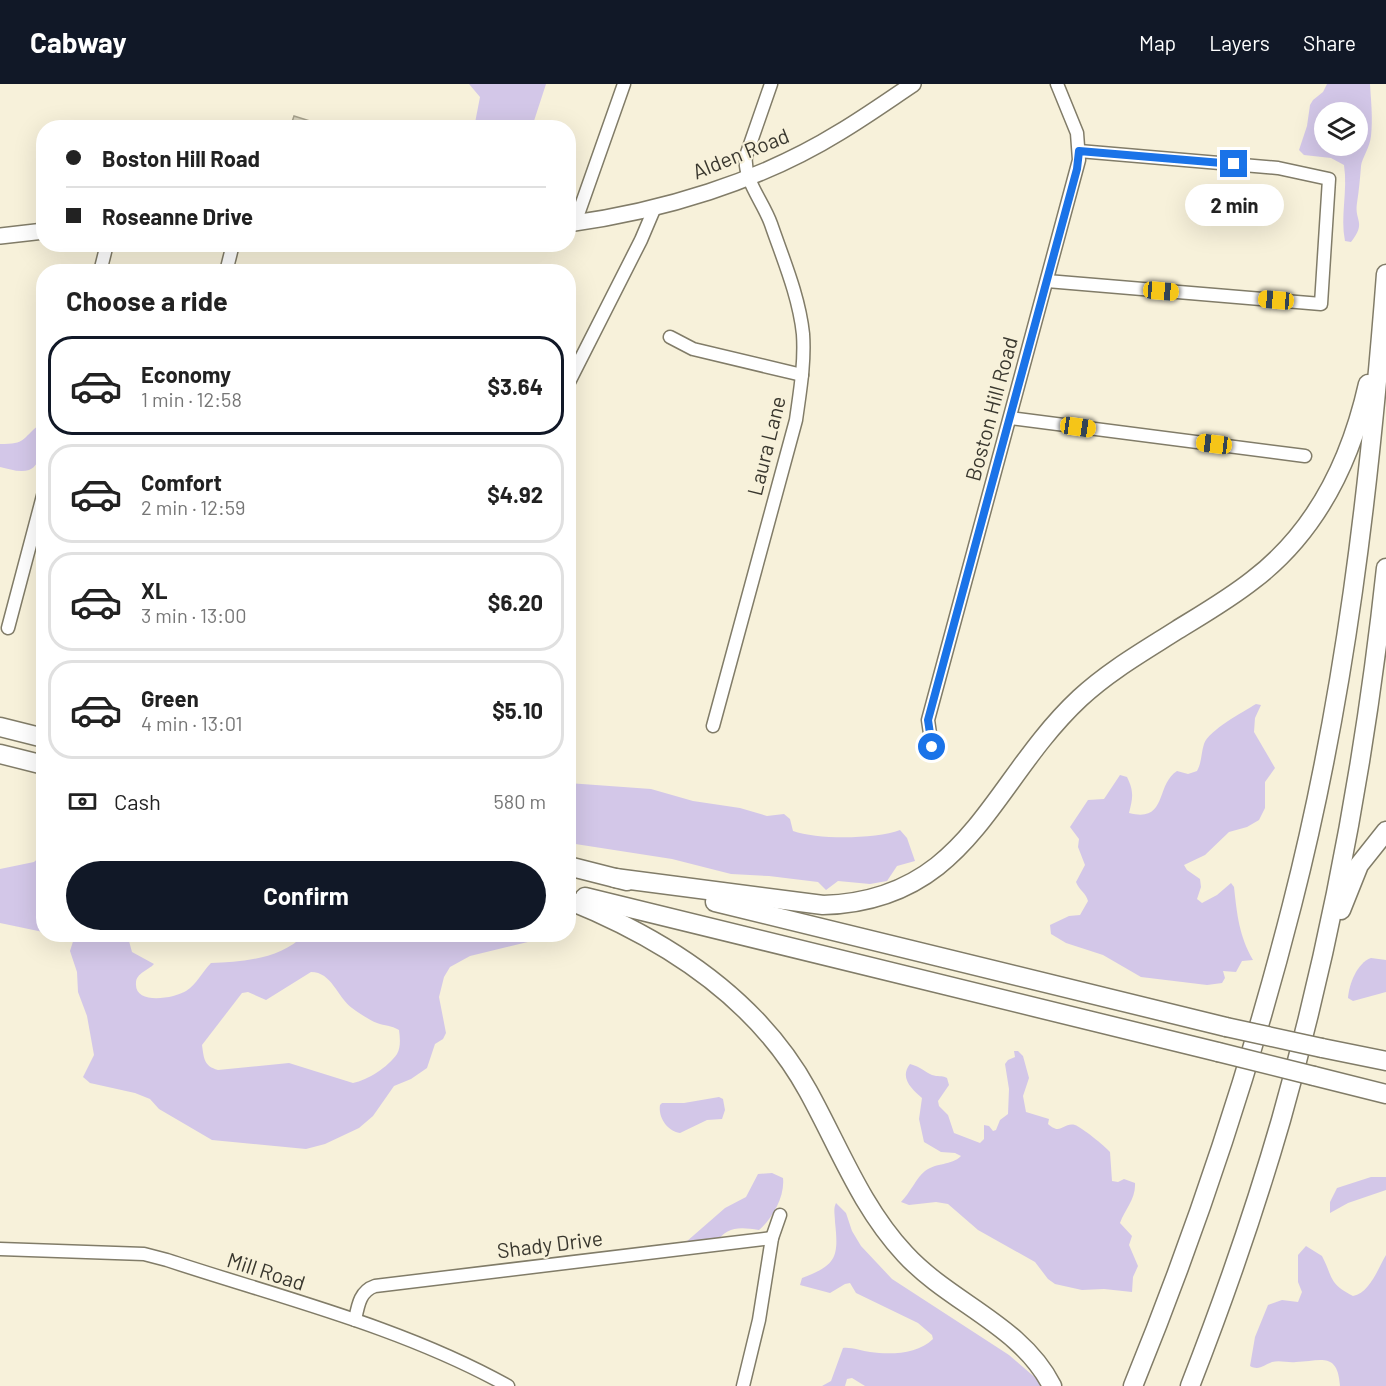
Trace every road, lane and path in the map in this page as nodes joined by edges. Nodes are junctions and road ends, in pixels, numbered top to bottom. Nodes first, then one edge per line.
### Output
1 (624, 84) edge
2 (771, 84) edge
3 (913, 84) edge
4 (1057, 84) edge
5 (1079, 151) junction
6 (749, 178) junction
7 (655, 207) junction
8 (576, 213) edge
9 (576, 223) edge
10 (36, 232) edge
11 (0, 236) edge
12 (1386, 274) edge
13 (1047, 281) junction
14 (1382, 321) junction
15 (670, 337) dead end
16 (576, 368) edge
17 (802, 375) junction
18 (1010, 418) junction
19 (1305, 456) dead end
20 (36, 523) edge
21 (1386, 568) edge
22 (9, 628) dead end
23 (713, 726) dead end
24 (0, 728) edge
25 (36, 736) edge
26 (932, 747) dead end
27 (0, 754) edge
28 (36, 763) edge
29 (1386, 831) edge
30 (576, 868) edge
31 (615, 878) junction
32 (576, 895) edge
33 (576, 904) edge
34 (1307, 1018) junction
35 (1386, 1061) edge
36 (1386, 1094) edge
37 (780, 1215) dead end
38 (772, 1238) junction
39 (0, 1249) edge
40 (355, 1320) junction
41 (508, 1386) edge
42 (743, 1386) edge
43 (1052, 1386) edge
44 (1134, 1386) edge
45 (1190, 1386) edge

1 - 8 street
2 - 6 street
3 - 6 main road, Alden Road
4 - 5 street, Boston Hill Road
5 - 13 street, Boston Hill Road
5 - 13 street
6 - 7 main road, Alden Road
6 - 17 street, Laura Lane
7 - 9 main road, Alden Road
7 - 16 street
10 - 11 main road
12 - 14 highway
13 - 18 street, Boston Hill Road
14 - 31 highway
14 - 44 highway
15 - 17 street
17 - 23 street, Laura Lane
18 - 19 street
18 - 26 street, Boston Hill Road
20 - 22 street
21 - 34 highway
24 - 25 highway
27 - 28 highway
29 - 34 highway
30 - 31 highway
31 - 35 highway, bridge
32 - 36 highway, bridge
33 - 43 highway
34 - 45 highway
37 - 38 street
38 - 40 street, Shady Drive
38 - 42 street
39 - 40 street, Mill Road
40 - 41 street, Mill Road

